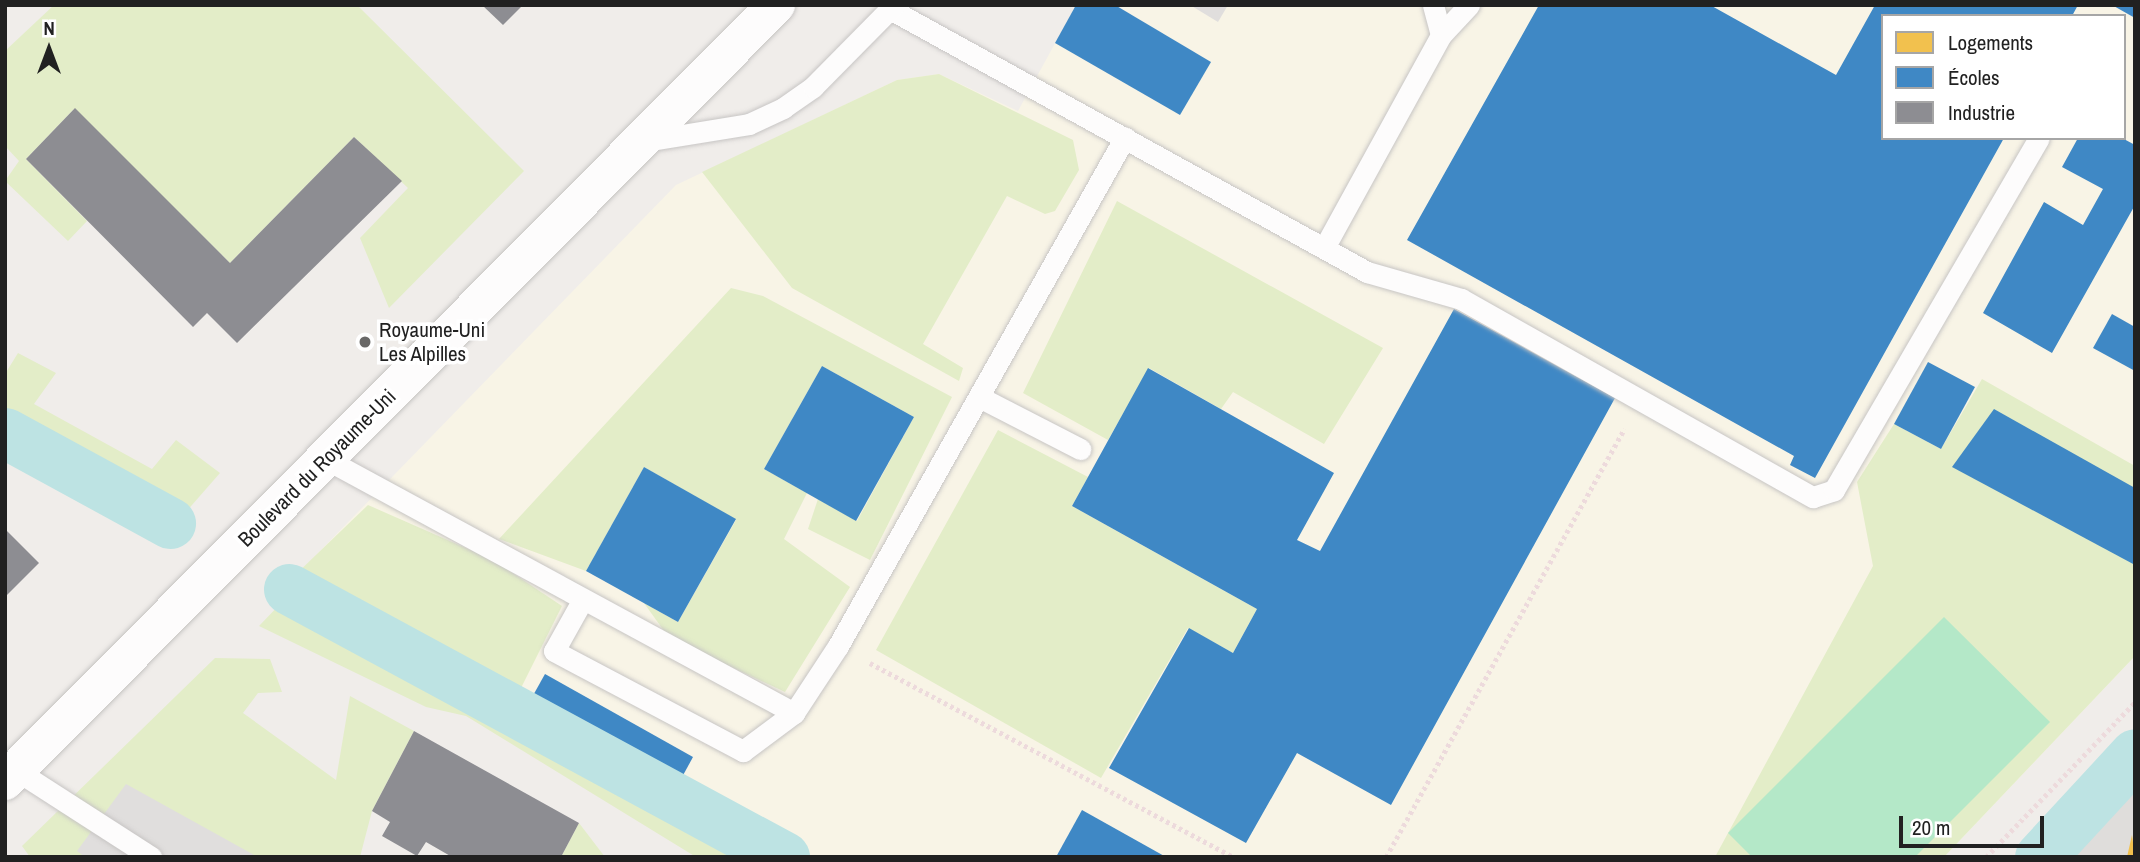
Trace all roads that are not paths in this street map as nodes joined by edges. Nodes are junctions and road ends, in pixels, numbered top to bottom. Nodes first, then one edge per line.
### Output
1 (776, 5) edge
2 (1433, 5) edge
3 (1469, 5) edge
4 (892, 7) edge
5 (1441, 35) junction
6 (1125, 137) junction
7 (2038, 140) edge
8 (639, 142) junction
9 (1324, 248) junction
10 (979, 397) junction
11 (1080, 449) dead end
12 (324, 458) junction
13 (582, 601) junction
14 (794, 713) junction
15 (10, 776) edge
16 (151, 857) edge

1 - 8 street, Boulevard du Royaume-Uni
2 - 5 lane
3 - 5 lane
4 - 6 lane
4 - 8 lane
5 - 9 lane
6 - 9 lane
6 - 10 lane
7 - 9 lane
8 - 12 street, Boulevard du Royaume-Uni
10 - 11 lane
10 - 14 lane
12 - 13 lane
12 - 15 street, Boulevard du Royaume-Uni
13 - 14 lane
13 - 14 lane
15 - 16 lane

